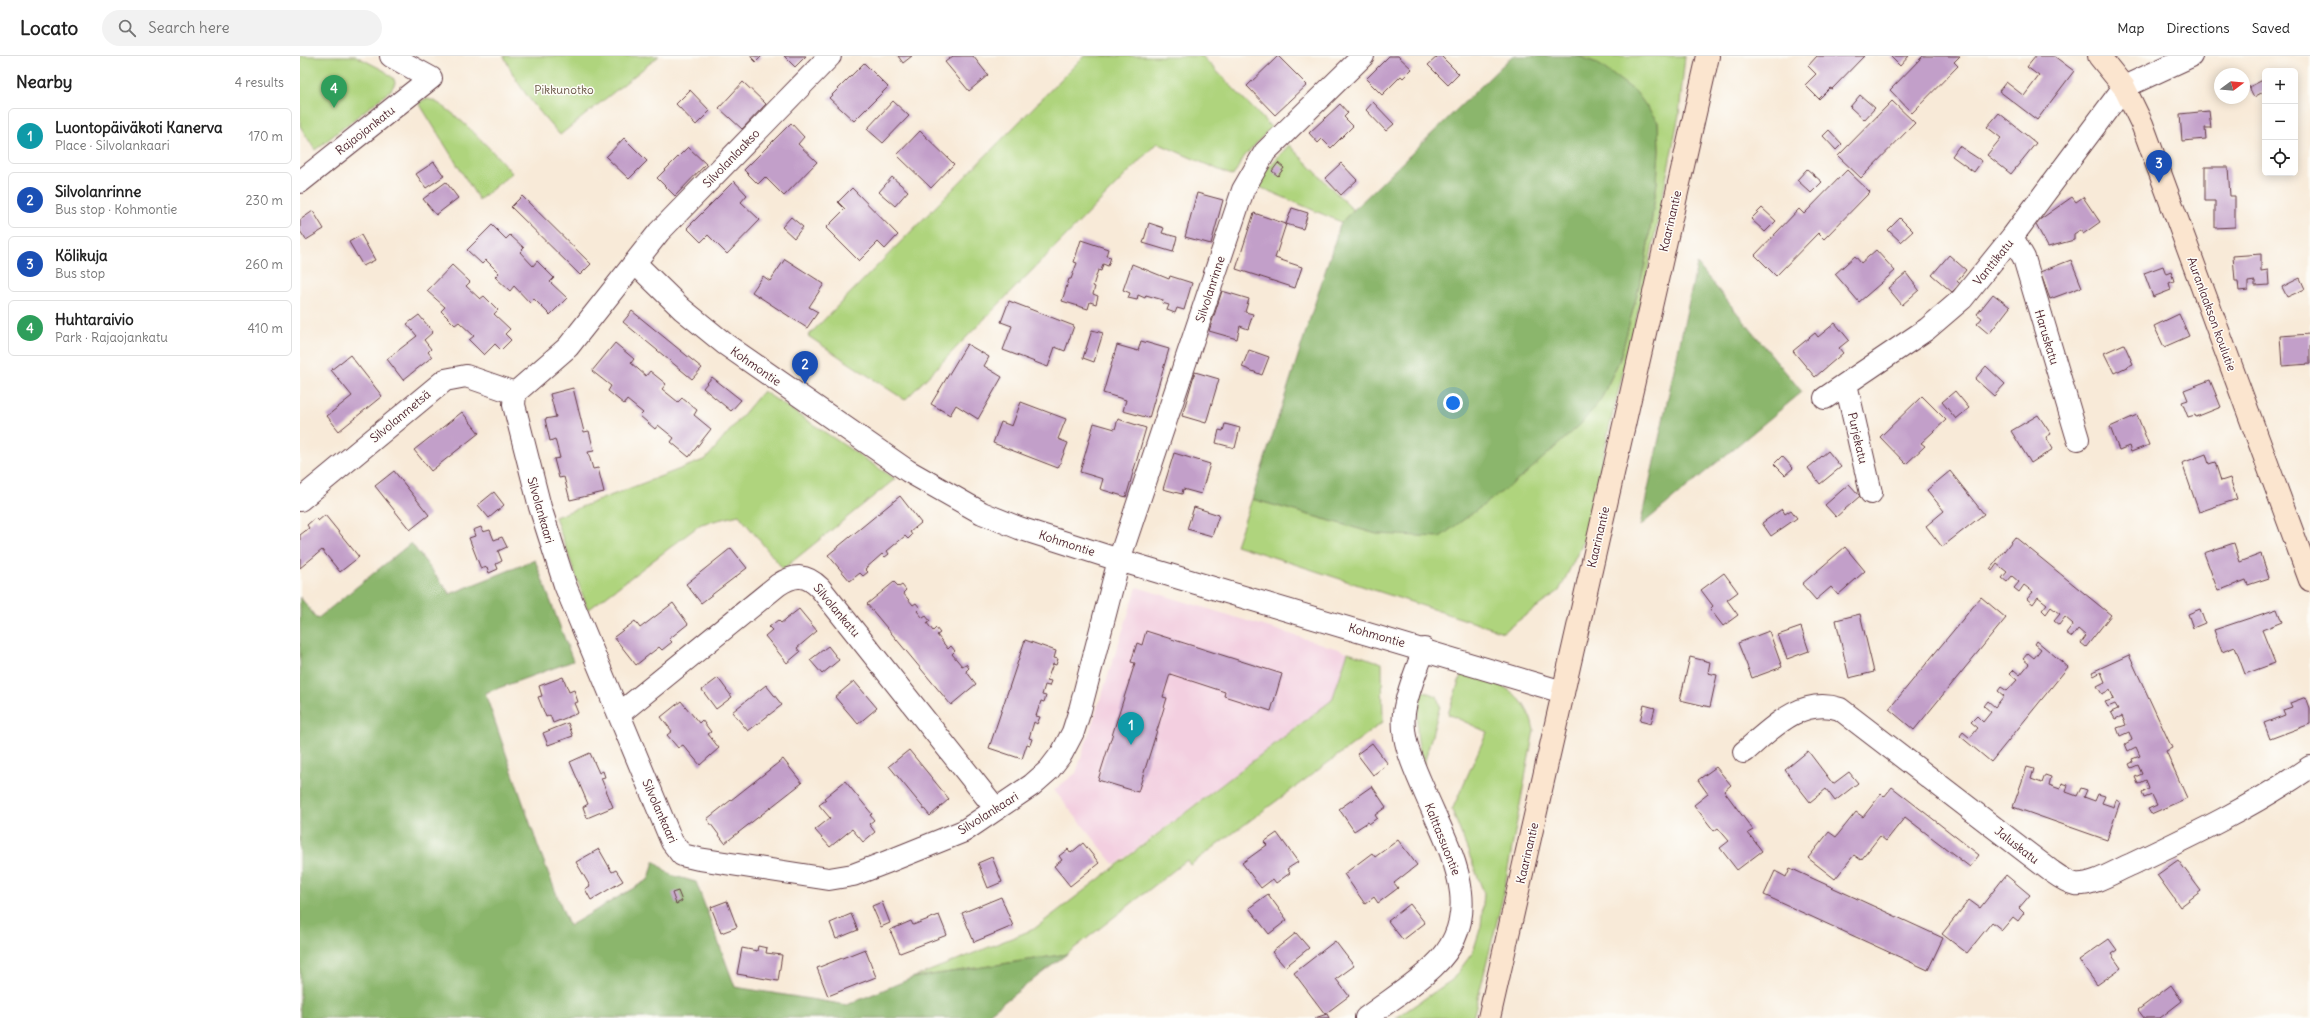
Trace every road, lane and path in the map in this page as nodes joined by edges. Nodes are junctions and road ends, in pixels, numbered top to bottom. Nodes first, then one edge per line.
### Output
1 (391, 56) edge
2 (830, 56) edge
3 (1363, 56) edge
4 (1708, 56) edge
5 (2099, 56) edge
6 (2190, 56) edge
7 (2124, 87) junction
8 (300, 182) edge
9 (2012, 238) junction
10 (636, 264) junction
11 (1846, 384) junction
12 (515, 393) junction
13 (1825, 398) dead end
14 (2078, 439) dead end
15 (1871, 493) dead end
16 (300, 500) edge
17 (1119, 560) junction
18 (2310, 580) edge
19 (1424, 649) junction
20 (1563, 692) junction
21 (620, 714) junction
22 (1744, 752) dead end
23 (2310, 767) edge
24 (996, 810) junction
25 (1366, 1018) edge
26 (1489, 1018) edge

1 - 8 street, Rajaojankatu
2 - 10 street, Silvolanlaakso
3 - 17 street, Silvolanrinne
4 - 20 main road, Kaarinantie
5 - 7 main road, Auranlaakson koulutie
6 - 7 street
7 - 9 street, Vanttikatu
7 - 18 main road, Auranlaakson koulutie
9 - 11 street, Vanttikatu
9 - 14 street, Haruskatu
10 - 12 street
10 - 17 street, Kohmontie
11 - 13 street, Vanttikatu
11 - 15 street, Purjekatu
12 - 16 street, Silvolanmetsä
12 - 21 street, Silvolankaari
17 - 19 street, Kohmontie
17 - 24 street, Silvolankaari
19 - 20 street, Kohmontie
19 - 25 street, Kalttassuontie
20 - 26 main road, Kaarinantie
21 - 24 street, Silvolankaari
21 - 24 street, Silvolankatu
22 - 23 street, Jaluskatu

